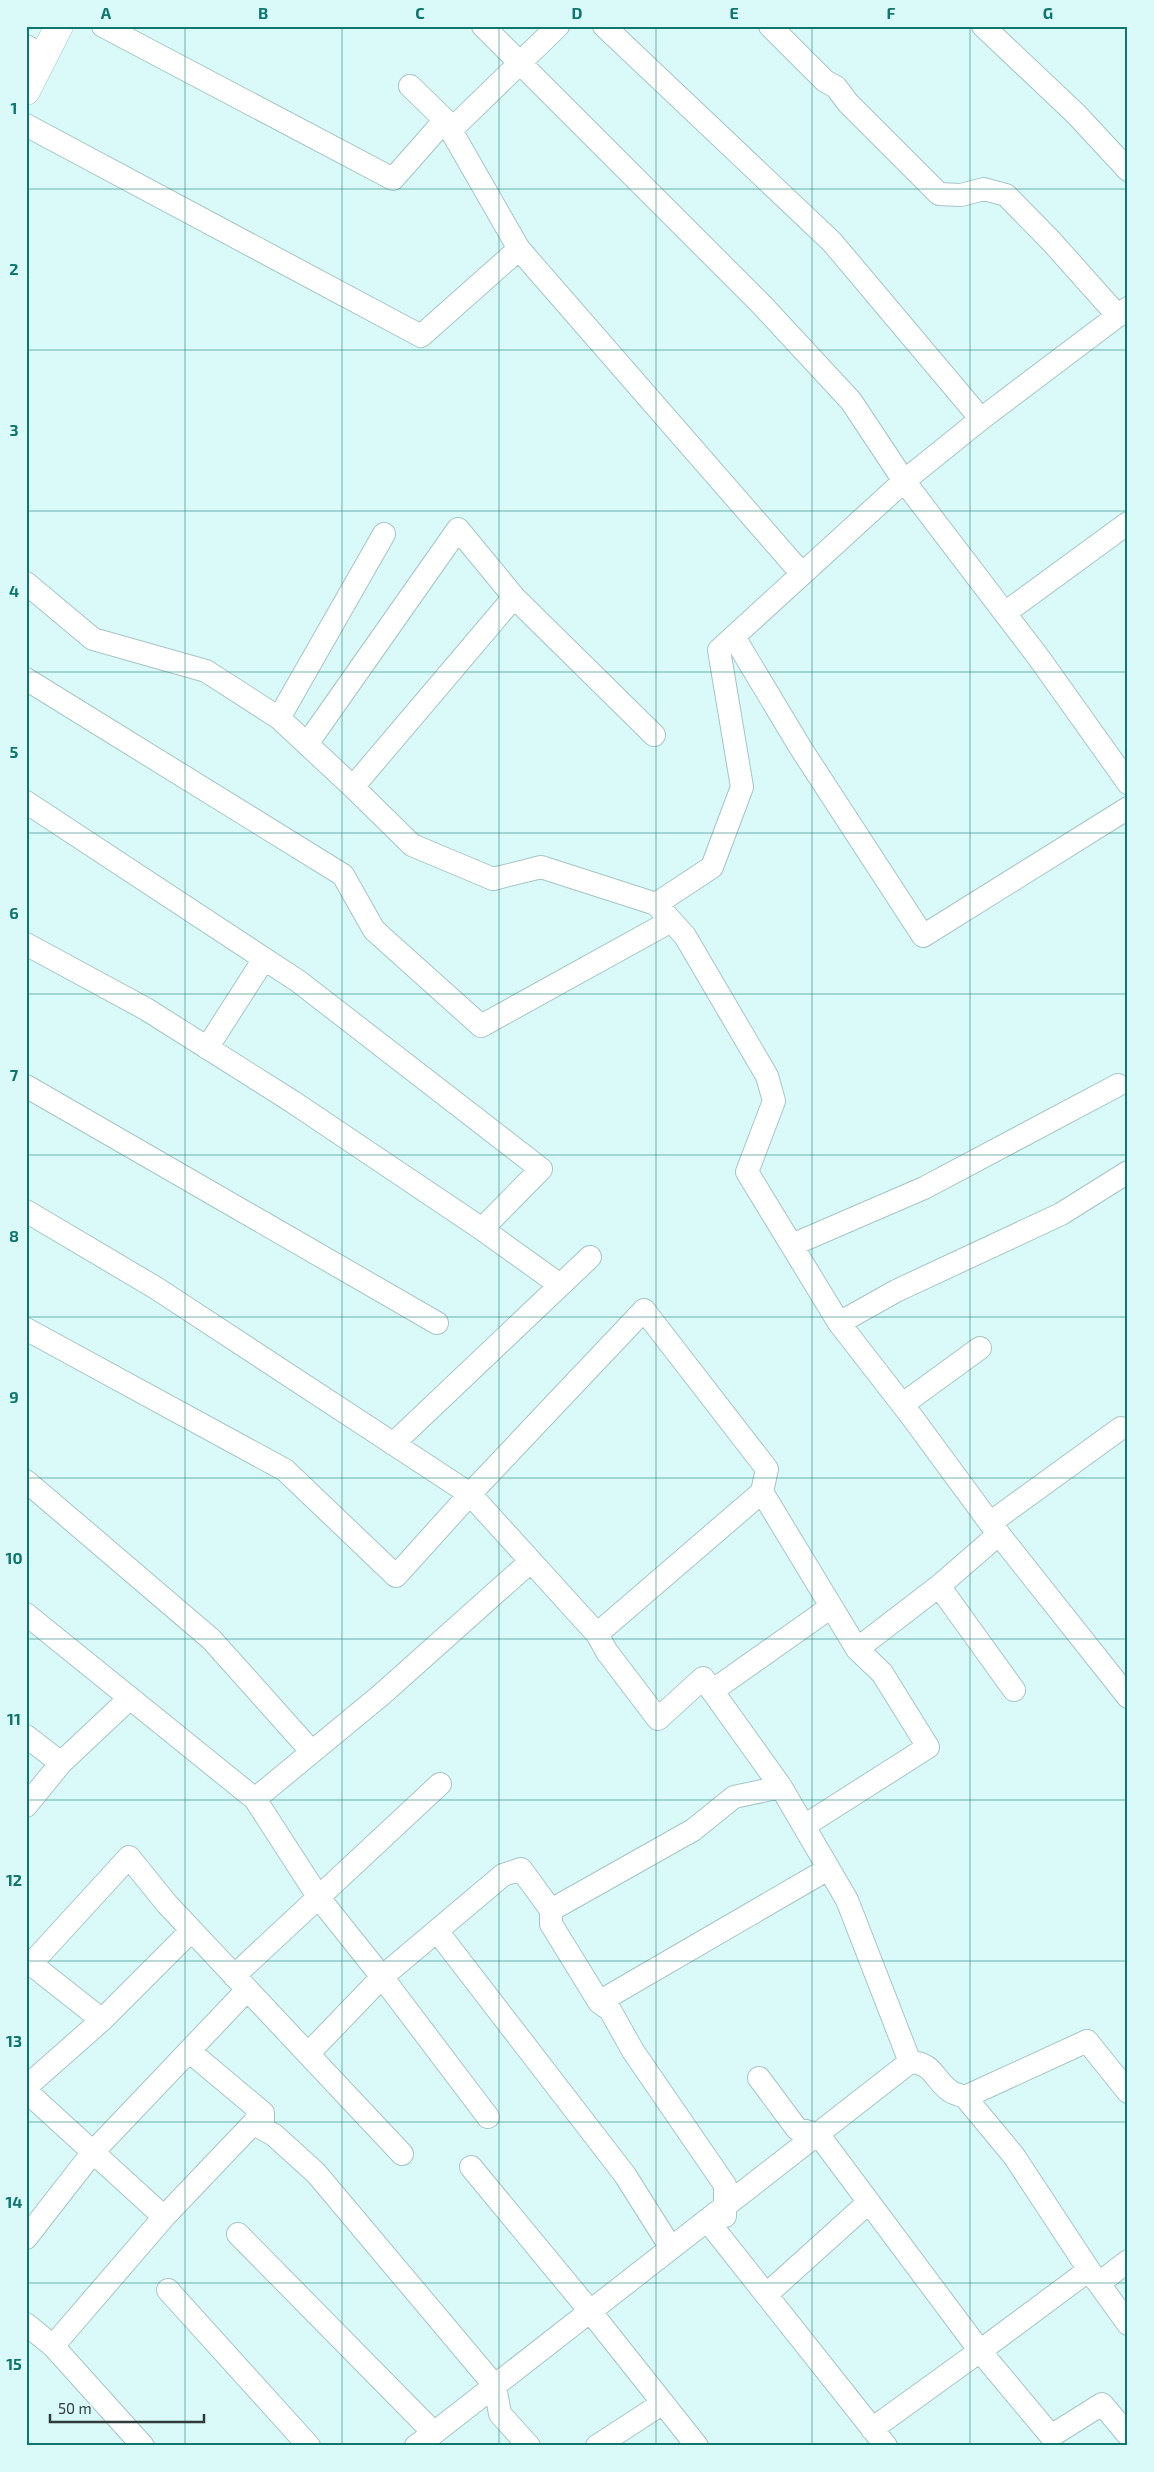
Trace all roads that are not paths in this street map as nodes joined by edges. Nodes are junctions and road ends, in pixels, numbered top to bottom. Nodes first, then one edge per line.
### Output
1 (59, 26) edge
2 (103, 26) edge
3 (483, 26) edge
4 (558, 26) edge
5 (604, 26) edge
6 (770, 26) edge
7 (983, 26) edge
8 (35, 51) edge
9 (520, 63) junction
10 (410, 86) dead end
11 (26, 92) edge
12 (26, 125) edge
13 (448, 125) junction
14 (1128, 170) edge
15 (519, 249) junction
16 (1123, 312) edge
17 (981, 419) junction
18 (904, 481) junction
19 (1128, 523) edge
20 (384, 534) dead end
21 (802, 574) junction
22 (26, 583) edge
23 (514, 598) junction
24 (1005, 613) junction
25 (734, 637) junction
26 (26, 679) edge
27 (279, 718) junction
28 (654, 735) dead end
29 (307, 744) junction
30 (1128, 783) edge
31 (354, 787) junction
32 (26, 802) edge
33 (1128, 808) edge
34 (656, 904) junction
35 (671, 921) junction
36 (26, 944) edge
37 (264, 959) junction
38 (207, 1048) junction
39 (1118, 1085) dead end
40 (26, 1086) edge
41 (1128, 1172) edge
42 (26, 1211) edge
43 (482, 1229) junction
44 (792, 1245) junction
45 (590, 1257) dead end
46 (560, 1285) junction
47 (437, 1323) dead end
48 (839, 1323) junction
49 (26, 1329) edge
50 (980, 1348) dead end
51 (903, 1404) junction
52 (1121, 1428) dead end
53 (393, 1444) junction
54 (26, 1481) edge
55 (762, 1492) junction
56 (470, 1494) junction
57 (995, 1529) junction
58 (530, 1562) junction
59 (939, 1586) junction
60 (832, 1607) junction
61 (26, 1614) edge
62 (597, 1634) junction
63 (857, 1649) junction
64 (1121, 1674) edge
65 (1014, 1690) dead end
66 (712, 1691) junction
67 (130, 1698) junction
68 (1128, 1698) edge
69 (26, 1736) edge
70 (312, 1752) junction
71 (61, 1763) junction
72 (440, 1784) dead end
73 (781, 1787) junction
74 (255, 1799) junction
75 (26, 1806) edge
76 (804, 1826) junction
77 (828, 1869) junction
78 (319, 1898) junction
79 (550, 1910) junction
80 (191, 1931) junction
81 (437, 1931) junction
82 (28, 1962) edge
83 (382, 1977) junction
84 (241, 1983) junction
85 (599, 2002) junction
86 (102, 2020) junction
87 (189, 2051) junction
88 (308, 2054) junction
89 (910, 2062) junction
90 (759, 2078) dead end
91 (26, 2089) edge
92 (1128, 2092) edge
93 (965, 2097) junction
94 (263, 2113) junction
95 (488, 2117) dead end
96 (818, 2134) junction
97 (93, 2152) junction
98 (402, 2154) dead end
99 (471, 2168) dead end
100 (869, 2202) junction
101 (719, 2214) junction
102 (164, 2217) junction
103 (238, 2234) dead end
104 (26, 2238) edge
105 (671, 2248) junction
106 (1128, 2261) edge
107 (1092, 2275) junction
108 (168, 2290) dead end
109 (768, 2294) junction
110 (590, 2311) junction
111 (26, 2324) edge
112 (1128, 2324) edge
113 (53, 2346) junction
114 (980, 2351) junction
115 (495, 2386) junction
116 (663, 2402) junction
117 (1128, 2436) edge
118 (879, 2438) edge
119 (425, 2440) edge
120 (142, 2446) edge
121 (309, 2446) edge
122 (529, 2446) edge
123 (597, 2446) edge
124 (697, 2446) edge

1 - 8 street
2 - 13 street
3 - 9 street
4 - 9 street
5 - 17 street
6 - 16 street
7 - 14 street
8 - 11 street
9 - 13 street
9 - 18 street
10 - 13 street
12 - 15 street
13 - 15 street
15 - 21 street
16 - 17 street
17 - 18 street
18 - 21 street
18 - 24 street
19 - 24 street
20 - 27 street
21 - 25 street
22 - 27 street
23 - 28 street
23 - 29 street
23 - 31 street
24 - 30 street
25 - 33 street
25 - 34 street
26 - 35 street
27 - 29 street
29 - 31 street
31 - 34 street
32 - 37 street
34 - 35 street
35 - 44 street
36 - 38 street
37 - 38 street
37 - 43 street
38 - 43 street
39 - 44 street
40 - 47 street
41 - 48 street
42 - 53 street
43 - 46 street
44 - 48 street
45 - 46 street
46 - 53 street
48 - 51 street
49 - 56 street
50 - 51 street
51 - 57 street
52 - 57 street
53 - 56 street
54 - 70 street
55 - 56 street
55 - 60 street
55 - 62 street
56 - 58 street
57 - 59 street
57 - 64 street
58 - 62 street
58 - 70 street
59 - 63 street
59 - 65 street
60 - 63 street
60 - 66 street
61 - 67 street
62 - 66 street
63 - 76 street
64 - 68 street
66 - 73 street
67 - 71 street
67 - 74 street
69 - 71 street
70 - 74 street
71 - 75 street
72 - 78 street
73 - 76 street
73 - 79 street
74 - 78 street
76 - 77 street
77 - 85 street
77 - 89 street
78 - 83 street
78 - 84 street
79 - 81 street
79 - 85 street
80 - 82 street
80 - 84 street
80 - 86 street
81 - 83 street
81 - 105 street
82 - 86 street
83 - 88 street
83 - 95 street
84 - 87 street
84 - 88 street
85 - 101 street
86 - 91 street
87 - 94 street
87 - 97 street
88 - 98 street
89 - 93 street
89 - 96 street
90 - 96 street
91 - 97 street
92 - 93 street
93 - 107 street
94 - 102 street
94 - 115 street
96 - 100 street
96 - 101 street
97 - 102 street
97 - 104 street
99 - 110 street
100 - 109 street
100 - 114 street
101 - 105 street
101 - 109 street
102 - 113 street
103 - 119 street
105 - 110 street
106 - 107 street
107 - 112 street
107 - 114 street
108 - 121 street
109 - 118 street
110 - 115 street
110 - 116 street
111 - 113 street
113 - 120 street
114 - 117 street
114 - 118 street
115 - 119 street
115 - 122 street
116 - 123 street
116 - 124 street

